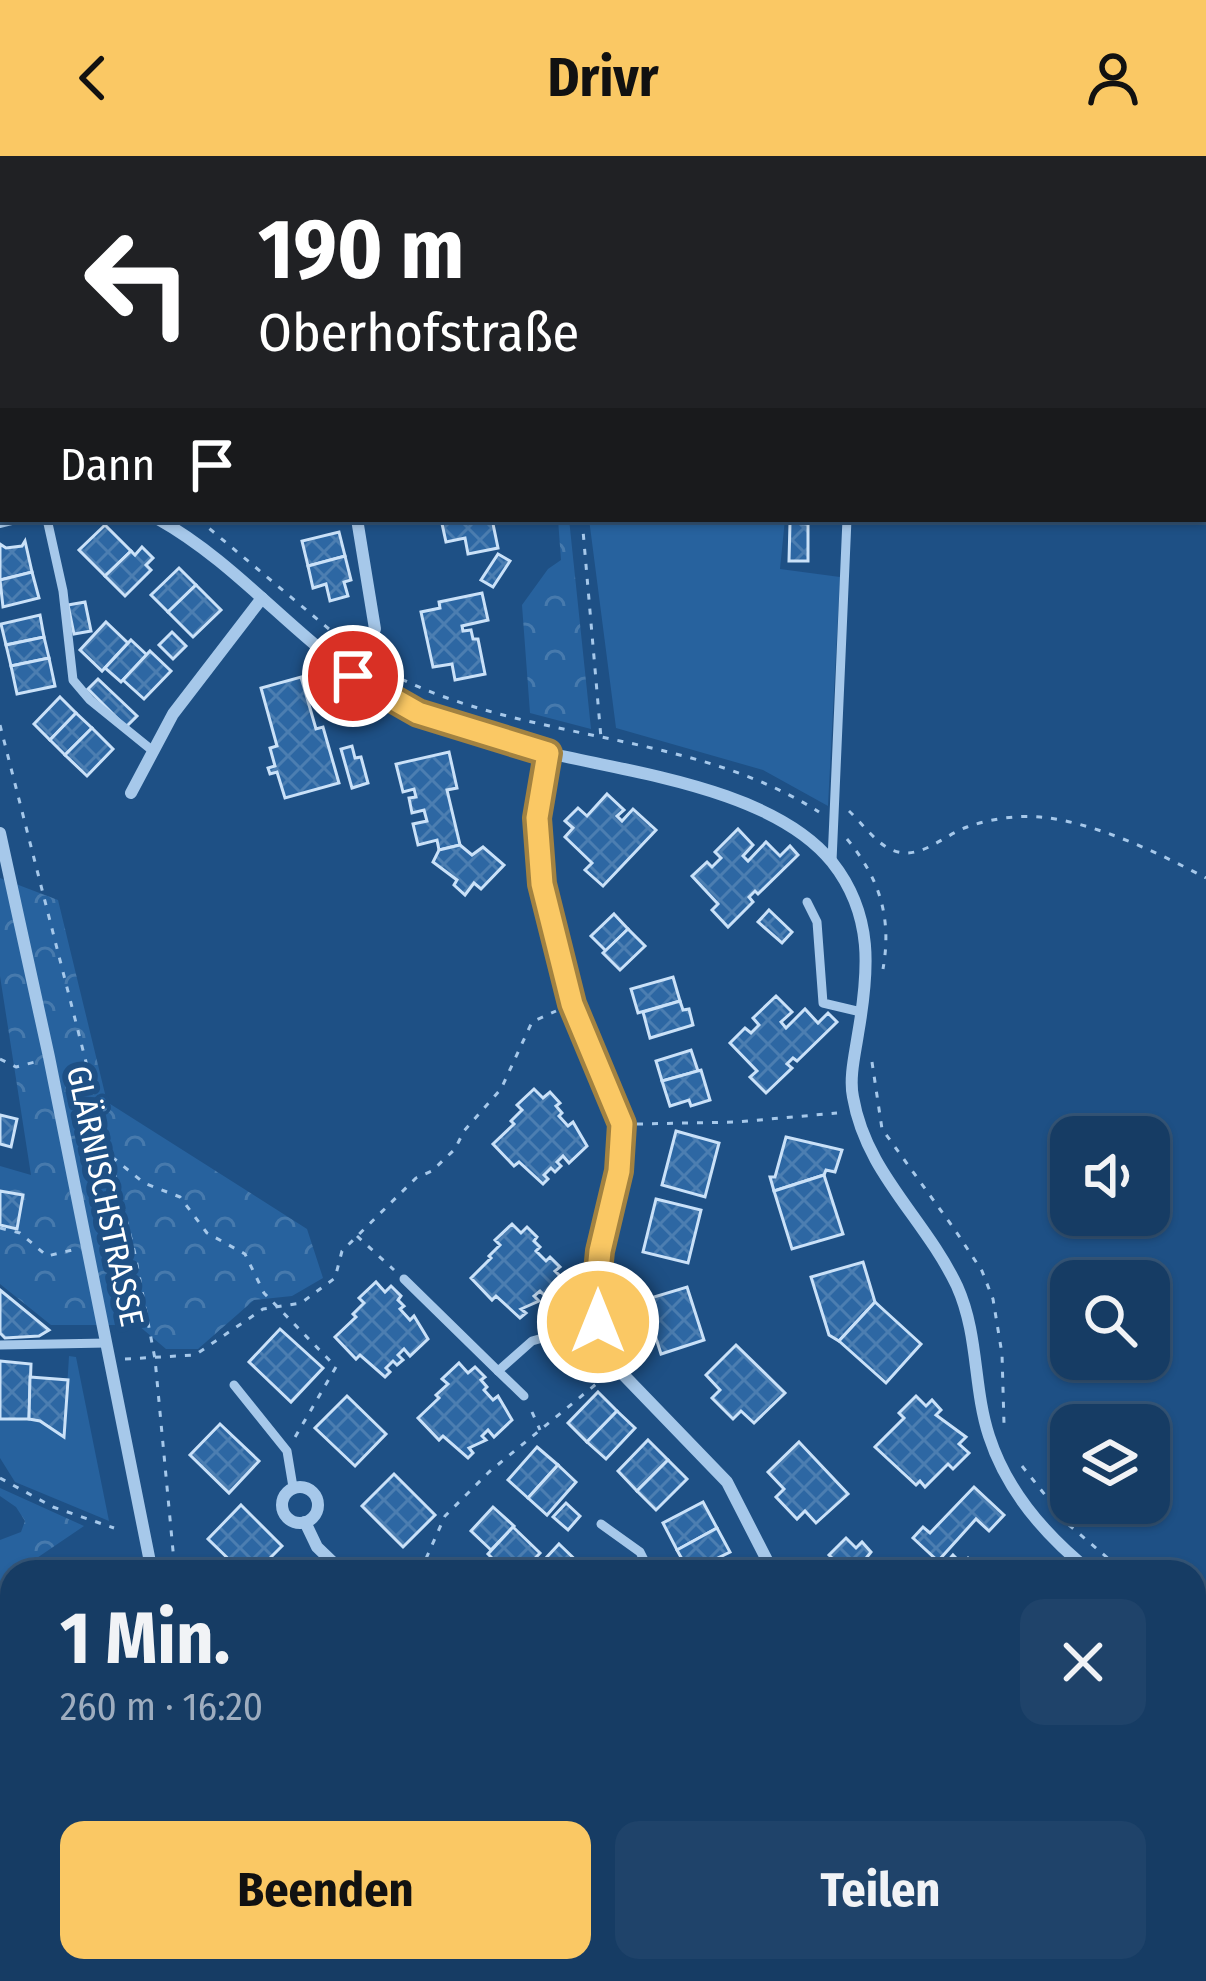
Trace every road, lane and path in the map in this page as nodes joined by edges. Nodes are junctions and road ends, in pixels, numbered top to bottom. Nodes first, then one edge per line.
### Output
1 (47, 522) edge
2 (164, 522) edge
3 (192, 522) edge
4 (199, 522) edge
5 (357, 522) edge
6 (582, 522) edge
7 (847, 522) edge
8 (182, 532) junction
9 (262, 598) junction
10 (362, 657) junction
11 (353, 676) junction
12 (0, 725) edge
13 (601, 738) junction
14 (153, 752) junction
15 (548, 753) junction
16 (604, 762) junction
17 (130, 793) dead end
18 (834, 798) junction
19 (833, 822) junction
20 (0, 833) edge
21 (832, 862) junction
22 (1206, 878) edge
23 (807, 902) dead end
24 (881, 984) dead end
25 (572, 1004) junction
26 (862, 1012) junction
27 (0, 1059) edge
28 (872, 1062) dead end
29 (16, 1067) dead end
30 (856, 1111) junction
31 (622, 1124) junction
32 (110, 1155) junction
33 (0, 1228) edge
34 (357, 1236) junction
35 (88, 1246) junction
36 (404, 1280) joint
37 (277, 1304) junction
38 (598, 1322) junction
39 (107, 1343) junction
40 (0, 1345) edge
41 (155, 1359) junction
42 (111, 1360) junction
43 (615, 1366) junction
44 (498, 1371) junction
45 (234, 1385) dead end
46 (524, 1396) joint
47 (541, 1432) junction
48 (1006, 1436) dead end
49 (287, 1450) junction
50 (1014, 1451) dead end
51 (0, 1478) edge
52 (293, 1487) junction
53 (305, 1522) junction
54 (601, 1524) dead end
55 (114, 1528) dead end
56 (150, 1560) edge
57 (174, 1560) edge
58 (331, 1560) edge
59 (425, 1560) edge
60 (644, 1560) edge
61 (767, 1560) edge
62 (1078, 1560) edge
63 (1110, 1560) edge

1 - 14 lane
2 - 8 street
3 - 8 street
4 - 10 path
5 - 10 street
6 - 13 path
7 - 18 lane
8 - 9 street
9 - 11 street
9 - 14 street
10 - 11 street
10 - 13 path
11 - 15 street
12 - 32 path
13 - 16 path
13 - 19 path
14 - 17 street
15 - 16 street
15 - 25 street
16 - 21 street
18 - 19 lane
18 - 22 path
19 - 21 lane
19 - 24 path
20 - 35 street, GLÄRNISCHSTRASSE
21 - 26 street
23 - 26 lane
25 - 31 street
25 - 34 path
26 - 30 street
27 - 29 path
28 - 48 path
30 - 31 path
30 - 62 street
31 - 38 street
32 - 37 path
32 - 41 path
33 - 35 path
34 - 36 path
34 - 37 path
35 - 39 street, GLÄRNISCHSTRASSE
36 - 44 lane
37 - 41 path
37 - 49 path
38 - 43 street
38 - 44 lane
39 - 40 lane
39 - 42 street, GLÄRNISCHSTRASSE
41 - 42 path
41 - 57 path
42 - 56 street, GLÄRNISCHSTRASSE
43 - 47 path
43 - 61 street
44 - 46 lane
45 - 49 lane
46 - 47 path
47 - 59 path
49 - 52 lane
50 - 63 path
51 - 55 path
52 - 53 street
52 - 53 street
53 - 58 street
54 - 60 lane

